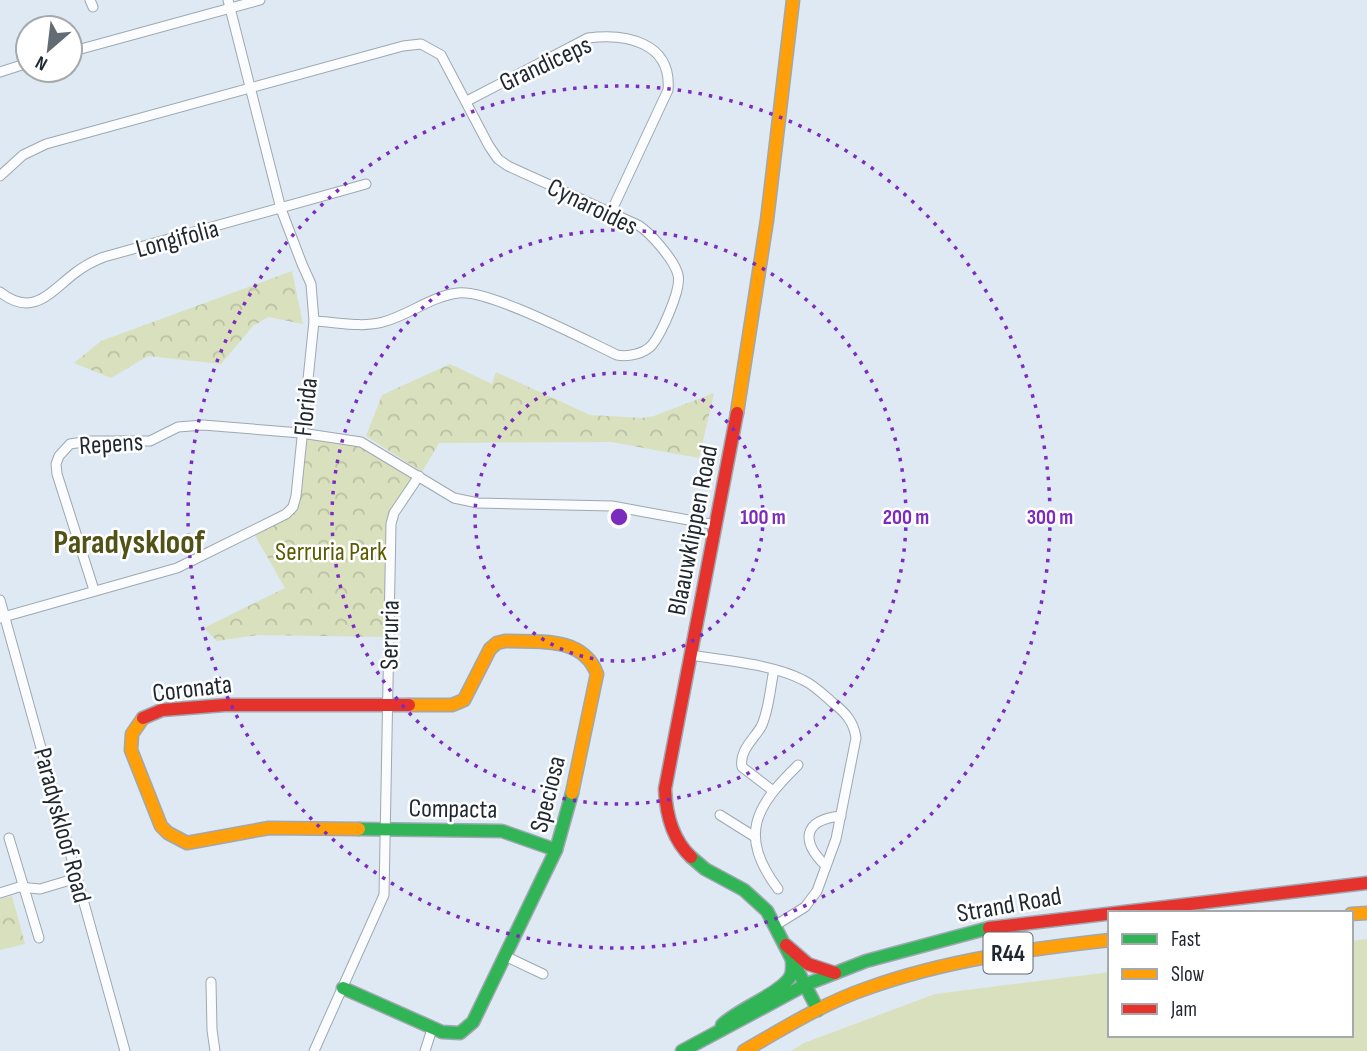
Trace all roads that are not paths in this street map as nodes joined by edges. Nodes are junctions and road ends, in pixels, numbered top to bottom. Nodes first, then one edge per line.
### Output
1 (260, 0) edge
2 (793, 0) edge
3 (229, 4) edge
4 (84, 48) edge
5 (251, 88) junction
6 (467, 101) junction
7 (0, 176) edge
8 (366, 184) dead end
9 (281, 209) junction
10 (611, 212) junction
11 (0, 292) edge
12 (314, 321) junction
13 (302, 433) junction
14 (419, 476) junction
15 (716, 525) junction
16 (94, 590) junction
17 (0, 600) edge
18 (2, 617) edge
19 (691, 655) junction
20 (774, 670) junction
21 (388, 704) junction
22 (797, 765) dead end
23 (772, 790) junction
24 (720, 815) dead end
25 (841, 816) junction
26 (387, 830) junction
27 (755, 837) junction
28 (9, 838) dead end
29 (556, 850) junction
30 (826, 866) junction
31 (77, 878) junction
32 (1367, 883) edge
33 (24, 888) junction
34 (778, 889) dead end
35 (0, 893) edge
36 (1121, 911) edge
37 (1108, 912) edge
38 (776, 925) junction
39 (39, 938) dead end
40 (1108, 940) edge
41 (786, 945) junction
42 (505, 956) junction
43 (792, 958) junction
44 (543, 974) dead end
45 (835, 974) junction
46 (211, 982) dead end
47 (807, 984) junction
48 (343, 988) junction
49 (818, 1010) junction
50 (432, 1029) junction
51 (718, 1032) junction
52 (125, 1051) edge
53 (215, 1051) edge
54 (314, 1051) edge
55 (425, 1051) edge
56 (682, 1051) edge
57 (744, 1051) edge

1 - 3 street
2 - 15 street, Blaauwklippen Road
3 - 4 street
3 - 5 street, Florida
5 - 6 street, Cynaroides
5 - 7 street
5 - 9 street, Florida
6 - 10 street, Cynaroides
6 - 10 street, Grandiceps
8 - 9 street, Longifolia
9 - 11 street, Longifolia
9 - 12 street, Florida
10 - 12 street, Cynaroides
12 - 13 street, Florida
13 - 14 street, Repens
13 - 16 street, Florida
13 - 16 street, Repens
14 - 15 street
14 - 21 street, Serruria
15 - 19 street, Blaauwklippen Road
16 - 18 street, Florida
17 - 18 street, Paradyskloof Road
18 - 31 street, Paradyskloof Road
19 - 20 street
19 - 38 street, Blaauwklippen Road
20 - 23 street
20 - 25 street
21 - 26 street, Serruria
21 - 26 street, Coronata
21 - 29 street, Speciosa
22 - 23 street
23 - 27 street
24 - 27 street
25 - 30 street
25 - 30 street
26 - 29 street, Compacta
26 - 48 street, Serruria
27 - 34 street
28 - 33 street
29 - 42 street, Speciosa
30 - 38 street
31 - 33 street
31 - 52 street, Paradyskloof Road
32 - 36 street, Strand Road / R44
33 - 35 street
33 - 39 street
37 - 45 street, Strand Road / R44
38 - 41 street, Blaauwklippen Road
40 - 49 street, Strand Road / R44
41 - 43 street, Blaauwklippen Road
41 - 45 street
42 - 44 street
42 - 50 street, Speciosa
43 - 47 street, Blaauwklippen Road
43 - 51 street
45 - 47 street, Strand Road / R44
46 - 53 street
47 - 49 street, Blaauwklippen Road
47 - 51 street, Strand Road / R44
48 - 50 street, Speciosa
48 - 54 street, Serruria
49 - 57 street, Strand Road / R44
50 - 55 street
51 - 56 street, Strand Road / R44

